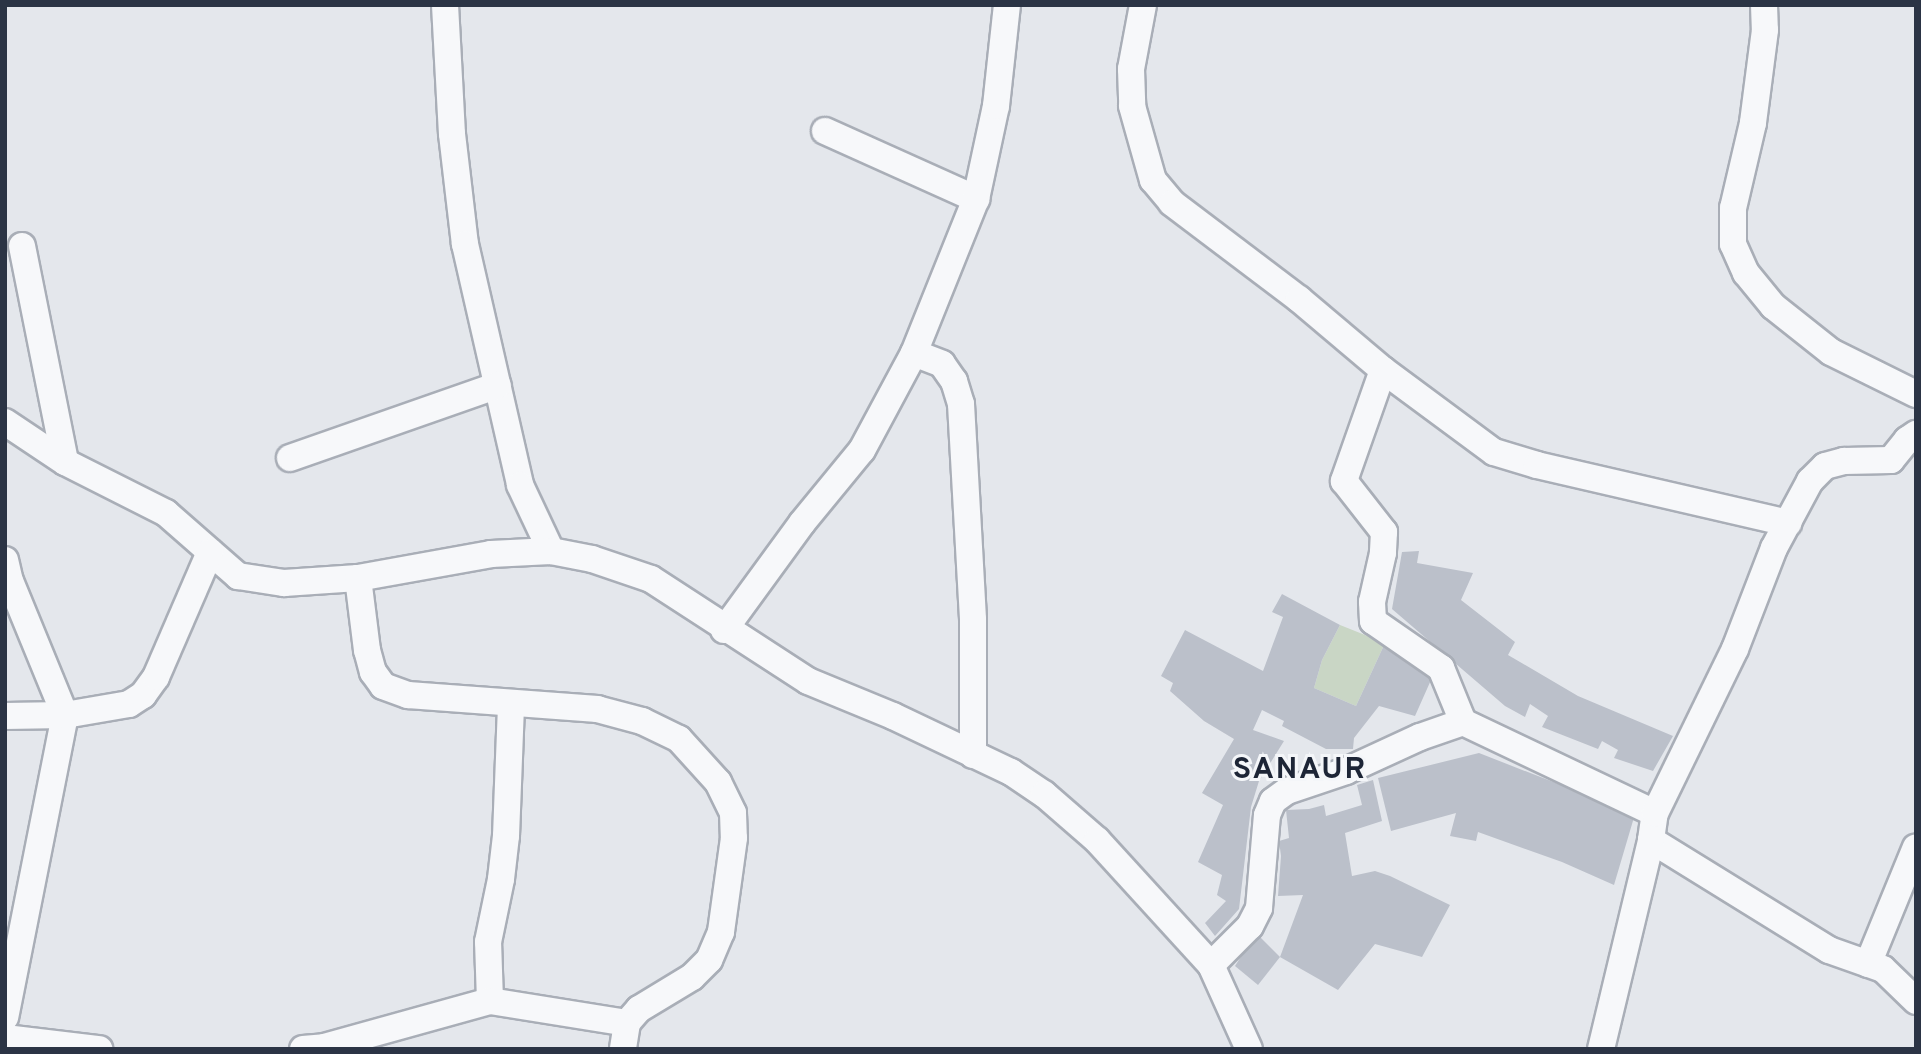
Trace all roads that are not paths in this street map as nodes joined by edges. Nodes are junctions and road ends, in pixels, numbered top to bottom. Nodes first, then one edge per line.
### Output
1 (445, 5) edge
2 (1007, 5) edge
3 (1143, 5) edge
4 (1764, 5) edge
5 (825, 131) dead end
6 (976, 199) junction
7 (22, 246) dead end
8 (914, 354) junction
9 (1383, 370) junction
10 (498, 385) junction
11 (1916, 393) edge
12 (5, 422) edge
13 (1915, 434) edge
14 (290, 458) dead end
15 (65, 462) junction
16 (1788, 523) junction
17 (551, 551) junction
18 (210, 552) junction
19 (5, 560) edge
20 (358, 578) junction
21 (724, 630) junction
22 (511, 703) junction
23 (65, 715) junction
24 (5, 716) edge
25 (1463, 722) junction
26 (974, 755) junction
27 (1655, 813) junction
28 (1651, 840) junction
29 (1916, 847) edge
30 (1868, 964) junction
31 (1212, 965) junction
32 (490, 1001) junction
33 (1916, 1001) edge
34 (5, 1017) edge
35 (625, 1036) edge
36 (5, 1038) edge
37 (99, 1049) edge
38 (303, 1049) edge
39 (1249, 1049) edge
40 (1601, 1049) edge

1 - 10 street
2 - 6 street
3 - 9 street
4 - 11 street
5 - 6 street
6 - 8 street
7 - 15 street
8 - 21 street
8 - 26 street
9 - 16 street
9 - 25 street
10 - 14 street
10 - 17 street
11 - 13 street
12 - 15 street
13 - 16 street
15 - 18 street
16 - 27 street
17 - 20 street
17 - 21 street
18 - 20 street
18 - 23 street
19 - 23 street
20 - 22 street
21 - 26 street
22 - 32 street
22 - 35 street
23 - 24 street
23 - 34 street
25 - 27 street
25 - 31 street
26 - 31 street
27 - 28 street
28 - 30 street
28 - 40 street
29 - 30 street
30 - 33 street
31 - 39 street
32 - 35 street
32 - 38 street
36 - 37 street

